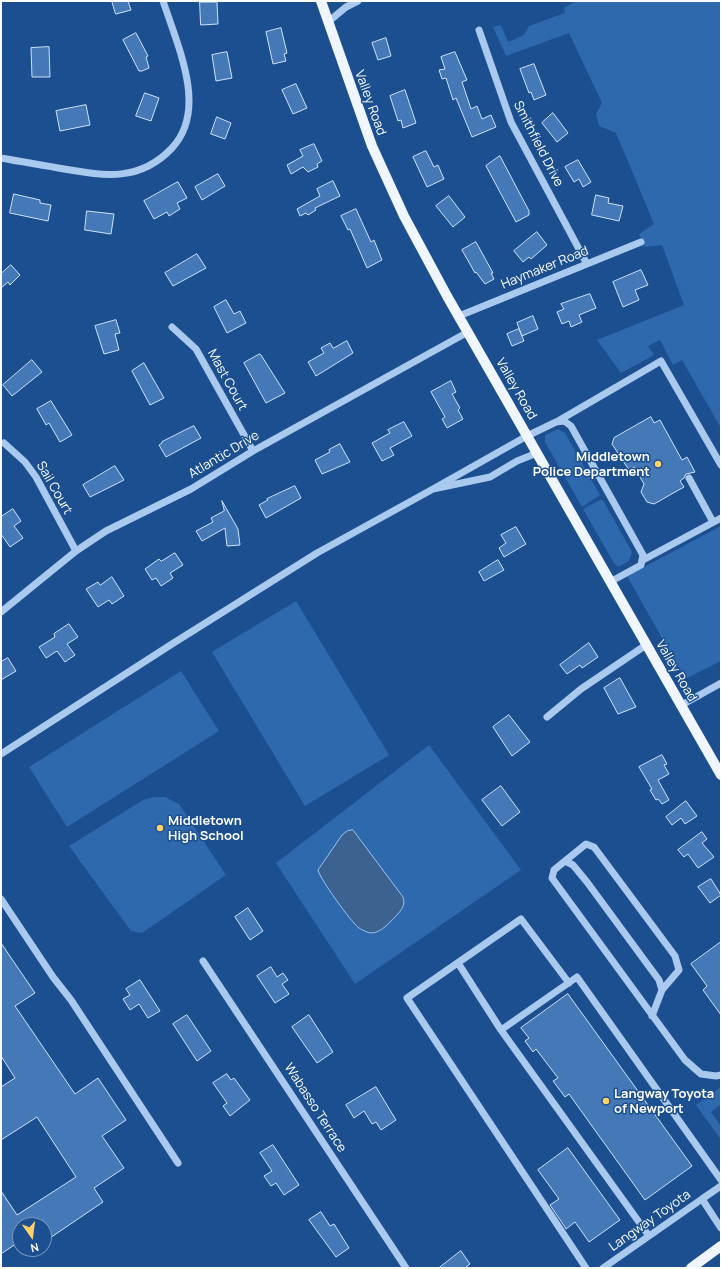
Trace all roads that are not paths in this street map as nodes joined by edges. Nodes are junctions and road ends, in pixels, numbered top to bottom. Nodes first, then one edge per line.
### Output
1 (163, 1) edge
2 (321, 1) edge
3 (358, 1) edge
4 (328, 22) junction
5 (479, 30) dead end
6 (1, 158) edge
7 (641, 242) dead end
8 (587, 264) junction
9 (458, 316) junction
10 (172, 327) dead end
11 (468, 332) junction
12 (556, 422) junction
13 (527, 436) junction
14 (4, 443) dead end
15 (253, 451) junction
16 (537, 453) junction
17 (721, 465) edge
18 (689, 478) dead end
19 (432, 489) junction
20 (721, 518) edge
21 (714, 522) junction
22 (76, 551) junction
23 (643, 560) junction
24 (610, 582) junction
25 (1, 612) edge
26 (646, 645) junction
27 (721, 683) edge
28 (680, 706) junction
29 (547, 716) dead end
30 (1, 754) edge
31 (721, 774) edge
32 (565, 861) junction
33 (1, 899) edge
34 (203, 961) dead end
35 (458, 963) junction
36 (568, 983) junction
37 (662, 990) junction
38 (652, 1016) junction
39 (501, 1030) junction
40 (721, 1075) edge
41 (178, 1163) dead end
42 (721, 1180) edge
43 (721, 1186) edge
44 (702, 1200) junction
45 (721, 1228) edge
46 (649, 1236) junction
47 (721, 1246) edge
48 (406, 1268) edge
49 (586, 1268) edge
50 (603, 1268) edge
51 (691, 1268) edge

1 - 6 street
2 - 4 main road, Valley Road
3 - 4 street
4 - 9 main road, Valley Road
5 - 8 street, Smithfield Drive
7 - 8 street, Haymaker Road
8 - 9 street, Haymaker Road
9 - 11 main road, Valley Road
10 - 15 street, Mast Court
11 - 13 main road, Valley Road
11 - 15 street, Atlantic Drive
12 - 13 street
12 - 17 street
12 - 23 street
13 - 16 main road, Valley Road
13 - 19 street
14 - 22 street, Sail Court
15 - 22 street, Atlantic Drive
16 - 19 street
16 - 24 main road, Valley Road
18 - 21 street
19 - 30 street
20 - 21 street
21 - 23 street
22 - 25 street, Atlantic Drive
23 - 24 street
24 - 26 main road, Valley Road
26 - 28 main road, Valley Road
26 - 29 street
27 - 28 street
28 - 31 main road, Valley Road
32 - 37 street
32 - 37 street
32 - 38 street
33 - 41 street
34 - 48 street, Wabasso Terrace
35 - 36 street
35 - 39 street
35 - 49 street
36 - 39 street
36 - 42 street
37 - 38 street
38 - 40 street
39 - 46 street
43 - 44 street
44 - 45 street, Langway Toyota
44 - 46 street, Langway Toyota
46 - 50 street, Langway Toyota
47 - 51 main road

